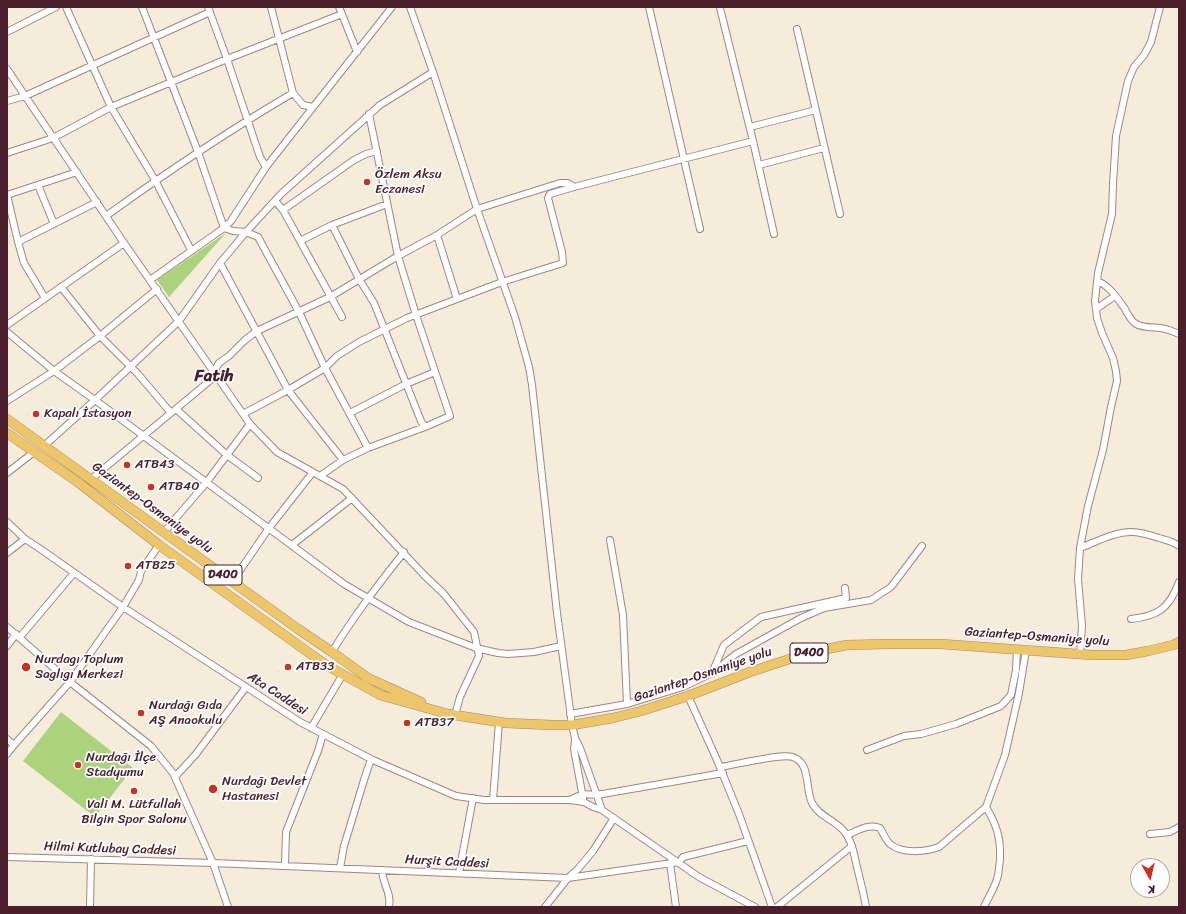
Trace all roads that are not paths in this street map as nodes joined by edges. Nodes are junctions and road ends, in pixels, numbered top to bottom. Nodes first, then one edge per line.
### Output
1 (56, 7) edge
2 (66, 7) edge
3 (142, 7) edge
4 (271, 7) edge
5 (339, 7) edge
6 (392, 7) edge
7 (410, 7) edge
8 (649, 7) edge
9 (1160, 7) edge
10 (720, 8) edge
11 (209, 10) edge
12 (342, 14) junction
13 (797, 29) dead end
14 (7, 32) edge
15 (154, 37) junction
16 (279, 38) junction
17 (357, 52) junction
18 (227, 59) junction
19 (92, 65) junction
20 (7, 69) edge
21 (433, 72) junction
22 (170, 82) junction
23 (292, 93) junction
24 (25, 96) junction
25 (7, 101) edge
26 (111, 107) junction
27 (313, 107) junction
28 (816, 110) junction
29 (369, 114) junction
30 (247, 120) junction
31 (750, 127) junction
32 (53, 138) junction
33 (753, 141) junction
34 (824, 148) junction
35 (377, 150) junction
36 (198, 152) junction
37 (7, 153) edge
38 (683, 158) junction
39 (759, 166) junction
40 (266, 167) junction
41 (77, 172) junction
42 (155, 180) junction
43 (38, 185) junction
44 (574, 187) junction
45 (7, 195) edge
46 (275, 201) junction
47 (97, 202) junction
48 (387, 204) junction
49 (477, 208) junction
50 (283, 210) junction
51 (840, 214) dead end
52 (106, 216) junction
53 (54, 224) junction
54 (332, 225) junction
55 (224, 228) junction
56 (700, 229) dead end
57 (246, 232) junction
58 (774, 234) dead end
59 (437, 235) junction
60 (300, 241) junction
61 (18, 242) junction
62 (124, 243) junction
63 (191, 250) junction
64 (398, 256) junction
65 (220, 263) junction
66 (359, 279) junction
67 (150, 280) junction
68 (1097, 281) junction
69 (502, 282) junction
70 (61, 287) junction
71 (157, 289) junction
72 (1115, 296) junction
73 (330, 297) junction
74 (45, 298) junction
75 (457, 299) junction
76 (1096, 309) junction
77 (298, 312) junction
78 (416, 315) junction
79 (342, 317) dead end
80 (179, 321) junction
81 (7, 325) edge
82 (384, 329) junction
83 (257, 331) junction
84 (7, 332) edge
85 (1179, 334) edge
86 (100, 336) junction
87 (130, 366) junction
88 (325, 368) junction
89 (54, 371) junction
90 (214, 372) junction
91 (434, 372) junction
92 (406, 384) junction
93 (288, 390) junction
94 (95, 400) junction
95 (7, 402) edge
96 (176, 408) junction
97 (171, 413) junction
98 (350, 413) junction
99 (244, 414) junction
100 (7, 419) edge
101 (250, 424) junction
102 (425, 427) junction
103 (7, 433) edge
104 (143, 436) junction
105 (44, 446) junction
106 (368, 448) junction
107 (34, 452) junction
108 (227, 455) junction
109 (343, 460) junction
110 (312, 472) junction
111 (7, 473) edge
112 (320, 476) junction
113 (258, 478) dead end
114 (90, 480) junction
115 (206, 483) junction
116 (352, 498) junction
117 (7, 522) edge
118 (269, 528) junction
119 (164, 532) junction
120 (25, 539) junction
121 (610, 540) dead end
122 (159, 544) junction
123 (292, 545) junction
124 (922, 546) dead end
125 (1179, 546) edge
126 (1080, 548) junction
127 (404, 552) junction
128 (7, 553) edge
129 (74, 573) junction
130 (232, 582) junction
131 (1179, 582) edge
132 (845, 588) dead end
133 (368, 598) junction
134 (123, 607) junction
135 (1131, 619) dead end
136 (7, 627) edge
137 (18, 636) junction
138 (1179, 642) edge
139 (7, 646) edge
140 (561, 646) junction
141 (476, 648) junction
142 (1022, 650) junction
143 (332, 652) junction
144 (1080, 655) junction
145 (712, 673) junction
146 (343, 674) junction
147 (70, 682) junction
148 (246, 687) junction
149 (688, 696) junction
150 (628, 704) junction
151 (452, 714) junction
152 (570, 714) junction
153 (499, 722) junction
154 (572, 725) junction
155 (312, 728) junction
156 (323, 734) junction
157 (575, 738) junction
158 (7, 739) edge
159 (14, 745) junction
160 (867, 750) dead end
161 (7, 754) edge
162 (372, 759) junction
163 (721, 770) junction
164 (175, 777) junction
165 (582, 794) junction
166 (597, 795) junction
167 (473, 798) junction
168 (493, 800) junction
169 (570, 800) junction
170 (584, 802) junction
171 (986, 806) junction
172 (602, 810) junction
173 (614, 818) junction
174 (1179, 827) edge
175 (1150, 834) dead end
176 (847, 835) junction
177 (748, 840) junction
178 (852, 846) junction
179 (7, 856) edge
180 (90, 859) junction
181 (679, 862) junction
182 (213, 863) junction
183 (670, 864) junction
184 (285, 865) junction
185 (340, 868) junction
186 (382, 870) junction
187 (459, 873) junction
188 (568, 878) junction
189 (90, 907) edge
190 (228, 907) edge
191 (389, 907) edge
192 (545, 907) edge
193 (676, 907) edge
194 (756, 907) edge
195 (772, 907) edge
196 (777, 907) edge
197 (866, 907) edge
198 (984, 907) edge

1 - 14 street
2 - 19 street
3 - 15 street
4 - 16 street
5 - 12 street
6 - 17 street
7 - 21 street
8 - 38 street
9 - 68 street
10 - 31 street
11 - 15 street
11 - 18 street
12 - 16 street
12 - 17 street
13 - 28 street
15 - 19 street
15 - 22 street
16 - 18 street
16 - 23 street
17 - 27 street
18 - 22 street
18 - 30 street
19 - 24 street
19 - 26 street
20 - 24 street
21 - 29 street
21 - 49 street
22 - 26 street
22 - 36 street
23 - 27 street
23 - 30 street
24 - 25 street
24 - 32 street
26 - 32 street
26 - 42 street
27 - 40 street
28 - 31 street
28 - 34 street
29 - 35 street
29 - 46 street
30 - 36 street
30 - 40 street
31 - 33 street
32 - 37 street
32 - 41 street
33 - 38 street
33 - 39 street
34 - 39 street
34 - 51 street
35 - 48 street
35 - 50 street
36 - 42 street
36 - 55 street
38 - 44 street
38 - 56 street
39 - 58 street
40 - 55 street
41 - 43 street
41 - 47 street
42 - 52 street
42 - 63 street
43 - 45 street
43 - 53 street
44 - 49 street
44 - 69 street
45 - 61 street
46 - 50 street
46 - 57 street
47 - 52 street
47 - 53 street
48 - 54 street
48 - 64 street
49 - 59 street
49 - 69 street
50 - 60 street
52 - 62 street
53 - 61 street
54 - 60 street
54 - 66 street
55 - 57 street
55 - 63 street
57 - 65 street
57 - 77 street
59 - 64 street
59 - 75 street
60 - 73 street
61 - 74 street
62 - 67 street
62 - 70 street
63 - 67 street
64 - 66 street
64 - 78 street
65 - 80 street
65 - 83 street
66 - 73 street
66 - 82 street
67 - 71 street
68 - 72 street
68 - 76 street
69 - 75 street
69 - 140 street
70 - 74 street
70 - 86 street
71 - 80 street
71 - 86 street
72 - 76 street
72 - 85 street
73 - 77 street
73 - 79 street
74 - 81 street
75 - 78 street
76 - 126 street
77 - 83 street
77 - 88 street
78 - 82 street
78 - 91 street
80 - 87 street
80 - 90 street
82 - 88 street
82 - 92 street
83 - 90 street
83 - 93 street
84 - 89 street
86 - 87 street
86 - 89 street
87 - 94 street
87 - 97 street
88 - 93 street
88 - 98 street
89 - 94 street
89 - 95 street
90 - 96 street
90 - 99 street
91 - 92 street
91 - 102 street
92 - 98 street
92 - 102 street
93 - 99 street
93 - 109 street
94 - 104 street
94 - 105 street
96 - 97 street
96 - 108 street
97 - 104 street
98 - 106 street
99 - 101 street
100 - 105 highway, Gaziantep-Osmaniye yolu / D400
101 - 108 street
101 - 110 street
102 - 106 street
103 - 107 highway, Gaziantep-Osmaniye yolu / D400
104 - 114 street
104 - 115 street
105 - 114 highway, Gaziantep-Osmaniye yolu / D400
106 - 109 street
107 - 111 street
107 - 122 highway, Gaziantep-Osmaniye yolu / D400
108 - 113 street
108 - 115 street
109 - 112 street
110 - 112 street
110 - 118 street
112 - 116 street
114 - 119 highway, Gaziantep-Osmaniye yolu / D400
115 - 118 street
115 - 119 street
116 - 123 street
116 - 127 street
117 - 120 street, Ata Caddesi
118 - 123 street
118 - 130 street
119 - 130 highway, Gaziantep-Osmaniye yolu / D400
120 - 128 street
120 - 129 street, Ata Caddesi
121 - 150 street
122 - 134 street
122 - 146 highway, Gaziantep-Osmaniye yolu / D400
123 - 133 street
124 - 145 street
125 - 126 street
126 - 144 street
127 - 133 street
127 - 141 street
129 - 134 street, Ata Caddesi
129 - 137 street
130 - 143 highway, Gaziantep-Osmaniye yolu / D400
131 - 135 street
132 - 145 street
133 - 141 street
133 - 143 street
134 - 147 street
134 - 148 street, Ata Caddesi
136 - 137 street
137 - 139 street
137 - 147 street
138 - 144 highway, Gaziantep-Osmaniye yolu / D400
140 - 141 street
140 - 152 street
141 - 151 street
142 - 144 highway, Gaziantep-Osmaniye yolu / D400
142 - 149 highway, Gaziantep-Osmaniye yolu / D400
142 - 160 street
142 - 171 street
143 - 151 highway, Gaziantep-Osmaniye yolu / D400
145 - 150 street
146 - 151 highway, Gaziantep-Osmaniye yolu / D400
146 - 155 street
147 - 159 street
147 - 164 street
148 - 155 street, Ata Caddesi
148 - 164 street
149 - 154 highway, Gaziantep-Osmaniye yolu / D400
149 - 163 street
150 - 152 street
151 - 153 highway, Gaziantep-Osmaniye yolu / D400
152 - 154 street
153 - 154 highway, Gaziantep-Osmaniye yolu / D400
153 - 168 street
154 - 157 street
155 - 156 street, Ata Caddesi
156 - 162 street, Ata Caddesi
156 - 184 street
157 - 165 street
157 - 166 street
158 - 159 street
159 - 161 street
162 - 167 street, Ata Caddesi
162 - 185 street
163 - 166 street
163 - 176 street
163 - 177 street
164 - 182 street
165 - 166 street
165 - 169 street
165 - 170 street
166 - 172 street
167 - 168 street, Ata Caddesi
167 - 187 street
168 - 169 street, Ata Caddesi
169 - 170 street, Ata Caddesi
170 - 172 street, Ata Caddesi
171 - 176 street
171 - 198 street
172 - 173 street, Ata Caddesi
173 - 181 street, Ata Caddesi
173 - 188 street
174 - 175 street
176 - 178 street
177 - 181 street, Hurşit Caddesi
177 - 195 street
178 - 196 street
178 - 197 street
179 - 180 street, Hilmi Kutlubay Caddesi
180 - 182 street, Hilmi Kutlubay Caddesi
180 - 189 street
181 - 183 street, Hurşit Caddesi
181 - 194 street, Ata Caddesi
182 - 184 street, Hurşit Caddesi
182 - 190 street
183 - 188 street, Hurşit Caddesi
183 - 193 street
184 - 185 street, Hurşit Caddesi
185 - 186 street, Hurşit Caddesi
186 - 187 street, Hurşit Caddesi
186 - 191 street
187 - 188 street, Hurşit Caddesi
188 - 192 street

